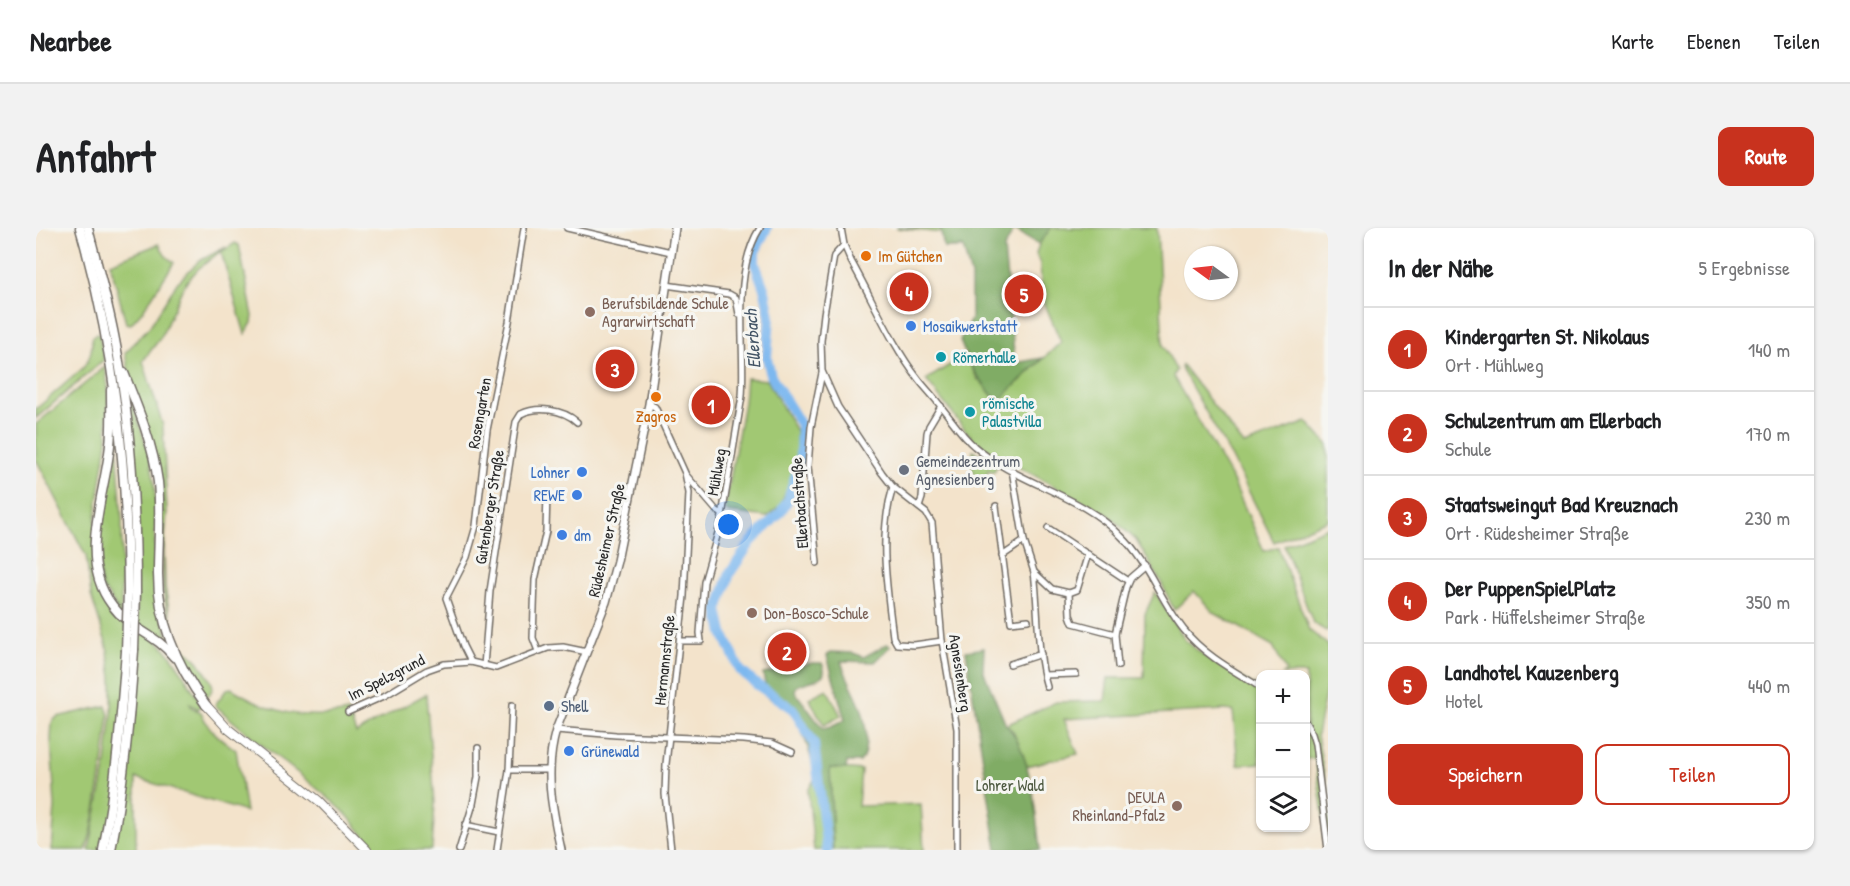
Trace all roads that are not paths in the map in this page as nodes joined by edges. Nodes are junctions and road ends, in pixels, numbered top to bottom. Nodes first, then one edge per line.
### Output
1 (80, 228) edge
2 (87, 228) edge
3 (524, 228) edge
4 (567, 228) edge
5 (604, 228) edge
6 (675, 228) edge
7 (760, 228) edge
8 (841, 228) edge
9 (603, 236) junction
10 (844, 245) junction
11 (671, 252) junction
12 (666, 285) junction
13 (741, 321) junction
14 (119, 358) junction
15 (111, 365) junction
16 (822, 371) junction
17 (649, 404) junction
18 (941, 406) junction
19 (577, 422) dead end
20 (1012, 470) junction
21 (685, 473) junction
22 (893, 487) junction
23 (547, 493) dead end
24 (996, 506) dead end
25 (919, 507) junction
26 (722, 514) junction
27 (1048, 528) dead end
28 (1024, 541) junction
29 (1088, 554) junction
30 (1002, 556) junction
31 (817, 563) dead end
32 (1145, 565) junction
33 (1034, 572) junction
34 (1128, 581) junction
35 (132, 592) junction
36 (1069, 593) junction
37 (1028, 620) dead end
38 (1115, 634) junction
39 (680, 641) junction
40 (942, 641) junction
41 (130, 650) junction
42 (538, 651) junction
43 (587, 652) junction
44 (1041, 654) junction
45 (178, 662) junction
46 (471, 662) junction
47 (1010, 664) dead end
48 (484, 666) junction
49 (1118, 666) dead end
50 (1076, 674) dead end
51 (1044, 675) junction
52 (1256, 684) edge
53 (1047, 687) dead end
54 (207, 705) joint
55 (512, 705) dead end
56 (348, 712) dead end
57 (1306, 724) edge
58 (556, 730) junction
59 (670, 737) junction
60 (478, 748) dead end
61 (792, 752) dead end
62 (509, 770) junction
63 (548, 770) junction
64 (465, 825) junction
65 (499, 832) junction
66 (103, 850) edge
67 (111, 850) edge
68 (367, 850) edge
69 (459, 850) edge
70 (497, 850) edge
71 (561, 850) edge
72 (671, 850) edge
73 (957, 850) edge
74 (1328, 850) edge

1 - 15 highway
2 - 14 highway
3 - 46 street, Rosengarten
4 - 9 street
5 - 9 street
6 - 11 street, Rüdesheimer Straße
7 - 13 street, Mühlweg
8 - 10 street
9 - 11 street
10 - 16 street
10 - 18 street
11 - 12 street, Rüdesheimer Straße
12 - 13 street, Mühlweg
12 - 17 street, Rüdesheimer Straße
13 - 26 street, Mühlweg
14 - 35 highway
14 - 45 highway
15 - 35 highway
15 - 45 highway
16 - 22 street, Agnesienberg
16 - 31 street, Ellerbachstraße
17 - 21 street, Hermannstraße
17 - 43 street, Rüdesheimer Straße
18 - 20 street
18 - 25 street
19 - 48 street, Gutenberger Straße
20 - 28 street
20 - 32 street
21 - 26 street, Hermannstraße
21 - 39 street, Hermannstraße
22 - 25 street, Agnesienberg
22 - 40 street
23 - 42 street
24 - 30 street
25 - 40 street, Agnesienberg
26 - 39 street, Mühlweg
27 - 29 street
28 - 30 street
28 - 33 street
29 - 34 street
29 - 36 street
30 - 37 street
32 - 34 street
32 - 52 street
33 - 36 street
33 - 44 street
34 - 38 street
35 - 41 highway, bridge
36 - 38 street
38 - 49 street
39 - 59 street, Hermannstraße
40 - 73 street, Agnesienberg
41 - 66 highway
41 - 67 highway
42 - 43 street, Im Spelzgrund
42 - 48 street, Im Spelzgrund
43 - 58 street, Rüdesheimer Straße
44 - 47 street
44 - 51 street
45 - 54 highway
46 - 48 street, Im Spelzgrund
46 - 56 street, Im Spelzgrund
50 - 51 street
51 - 53 street
54 - 68 main road
55 - 62 street
57 - 74 street
58 - 59 street
58 - 63 street, Rüdesheimer Straße
59 - 61 street
59 - 72 street, Hermannstraße
60 - 64 street
62 - 63 street
62 - 65 street
63 - 71 street, Rüdesheimer Straße
64 - 65 street
64 - 69 street
65 - 70 street

